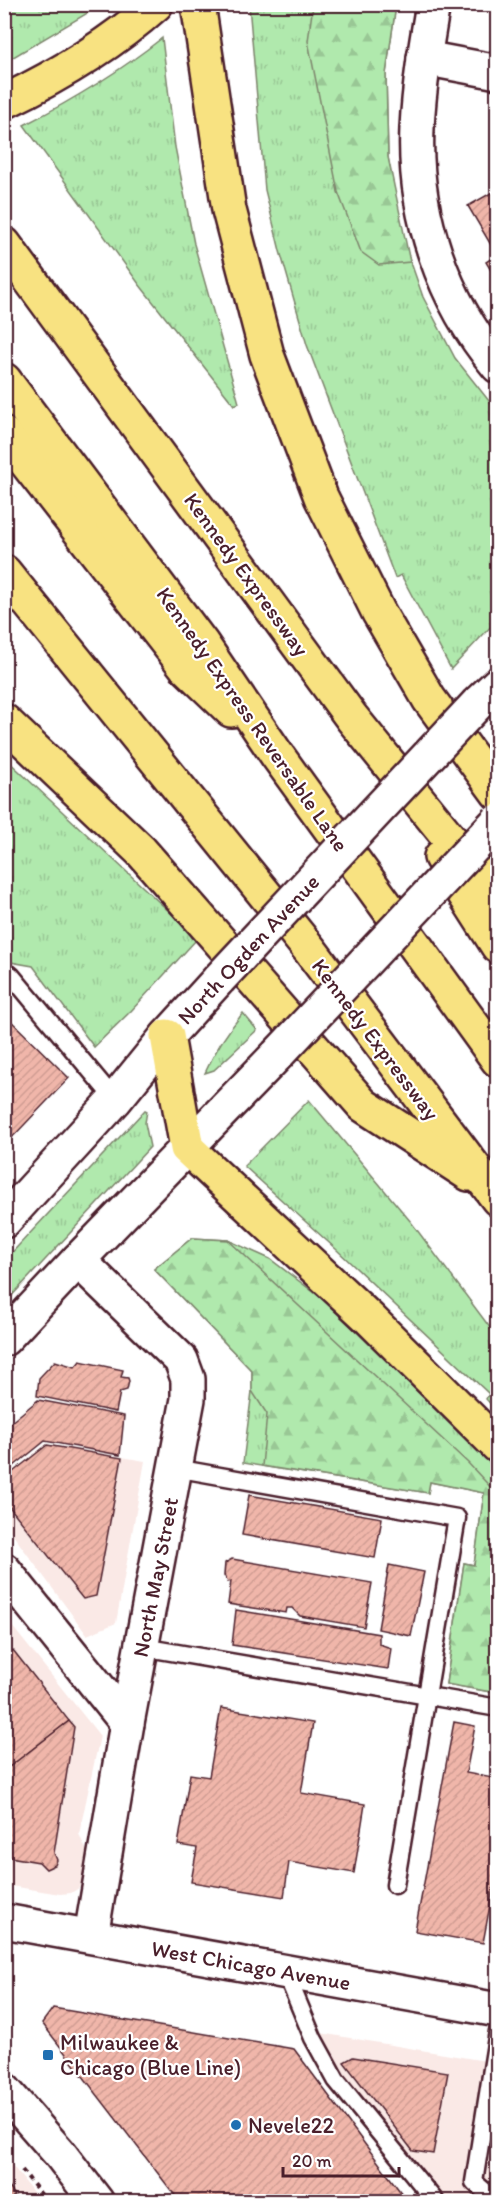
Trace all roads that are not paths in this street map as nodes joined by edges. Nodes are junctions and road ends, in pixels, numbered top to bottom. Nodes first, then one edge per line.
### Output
1 (198, 4) edge
2 (433, 4) edge
3 (152, 9) edge
4 (424, 58) junction
5 (498, 72) edge
6 (4, 102) edge
7 (4, 244) edge
8 (498, 366) edge
9 (4, 380) edge
10 (4, 434) edge
11 (4, 572) edge
12 (488, 693) edge
13 (352, 718) junction
14 (4, 721) edge
15 (277, 755) junction
16 (498, 793) edge
17 (498, 821) edge
18 (498, 898) edge
19 (498, 946) edge
20 (4, 974) edge
21 (167, 1036) junction
22 (498, 1060) edge
23 (115, 1100) junction
24 (187, 1148) junction
25 (494, 1194) edge
26 (4, 1221) edge
27 (78, 1260) junction
28 (4, 1339) edge
29 (498, 1446) edge
30 (175, 1468) junction
31 (4, 1570) edge
32 (142, 1647) junction
33 (427, 1696) junction
34 (498, 1708) edge
35 (127, 1723) junction
36 (395, 1885) dead end
37 (4, 1921) edge
38 (91, 1936) junction
39 (285, 1971) junction
40 (498, 2010) edge
41 (498, 2031) edge
42 (4, 2090) edge
43 (492, 2106) edge
44 (98, 2202) edge
45 (436, 2202) edge
46 (497, 2202) edge

1 - 16 highway
2 - 4 main road
3 - 6 highway
4 - 5 main road
4 - 8 main road
7 - 13 highway, Kennedy Expressway
9 - 15 highway, Kennedy Express Reversable Lane
10 - 15 highway
11 - 25 highway, Kennedy Expressway
12 - 21 main road, North Ogden Avenue, bridge
13 - 18 highway, Kennedy Expressway
13 - 19 highway
14 - 25 highway
15 - 22 highway, Kennedy Express Reversable Lane
17 - 24 main road, bridge
20 - 23 lane
21 - 23 main road, North Ogden Avenue
21 - 24 highway
23 - 26 main road, North Ogden Avenue
24 - 27 main road
24 - 29 highway
27 - 28 main road
27 - 30 main road, North May Street
30 - 32 main road, North May Street
30 - 33 lane
31 - 35 main road
32 - 33 lane
32 - 35 main road, North May Street
33 - 34 lane
33 - 36 lane
35 - 38 main road, North May Street
37 - 38 main road, West Chicago Avenue
38 - 39 main road, West Chicago Avenue
39 - 40 main road, West Chicago Avenue
39 - 45 lane
41 - 43 lane
42 - 44 main road
43 - 46 lane

